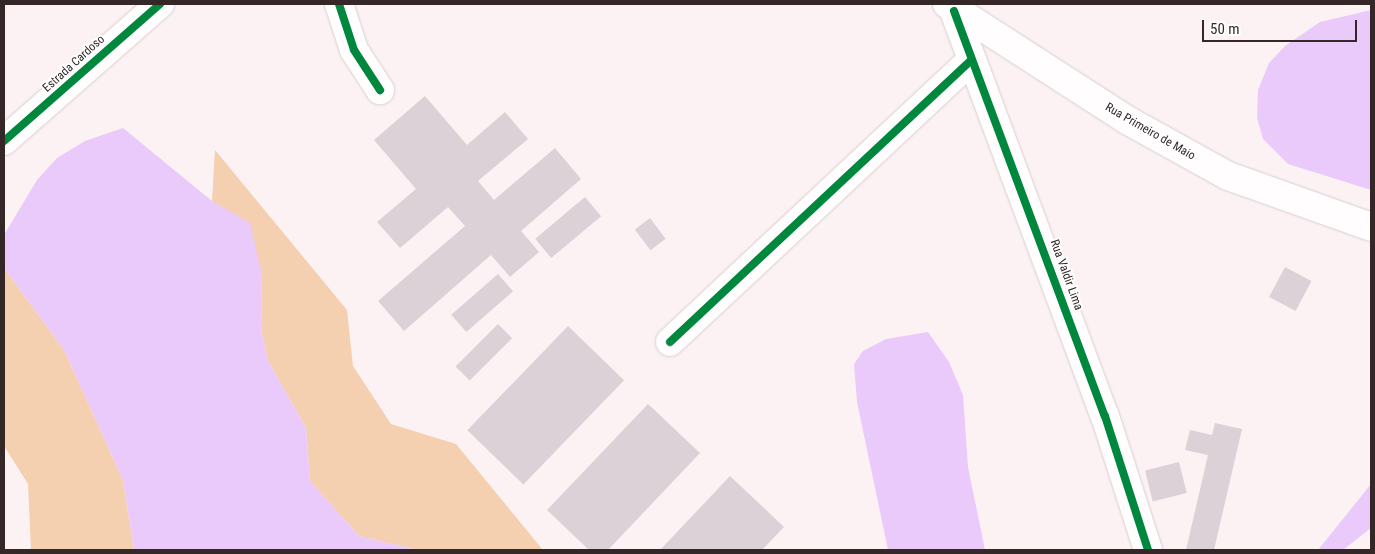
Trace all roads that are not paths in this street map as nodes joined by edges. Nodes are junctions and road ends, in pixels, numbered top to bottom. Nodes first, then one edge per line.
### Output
1 (160, 4) edge
2 (339, 4) edge
3 (951, 7) edge
4 (971, 60) junction
5 (380, 90) dead end
6 (4, 142) edge
7 (1371, 227) edge
8 (670, 342) dead end
9 (1148, 550) edge

1 - 6 street, Estrada Cardoso
2 - 5 street
3 - 4 street, Rua Valdir Lima
3 - 7 street, Rua Primeiro de Maio
4 - 8 street
4 - 9 street, Rua Valdir Lima

